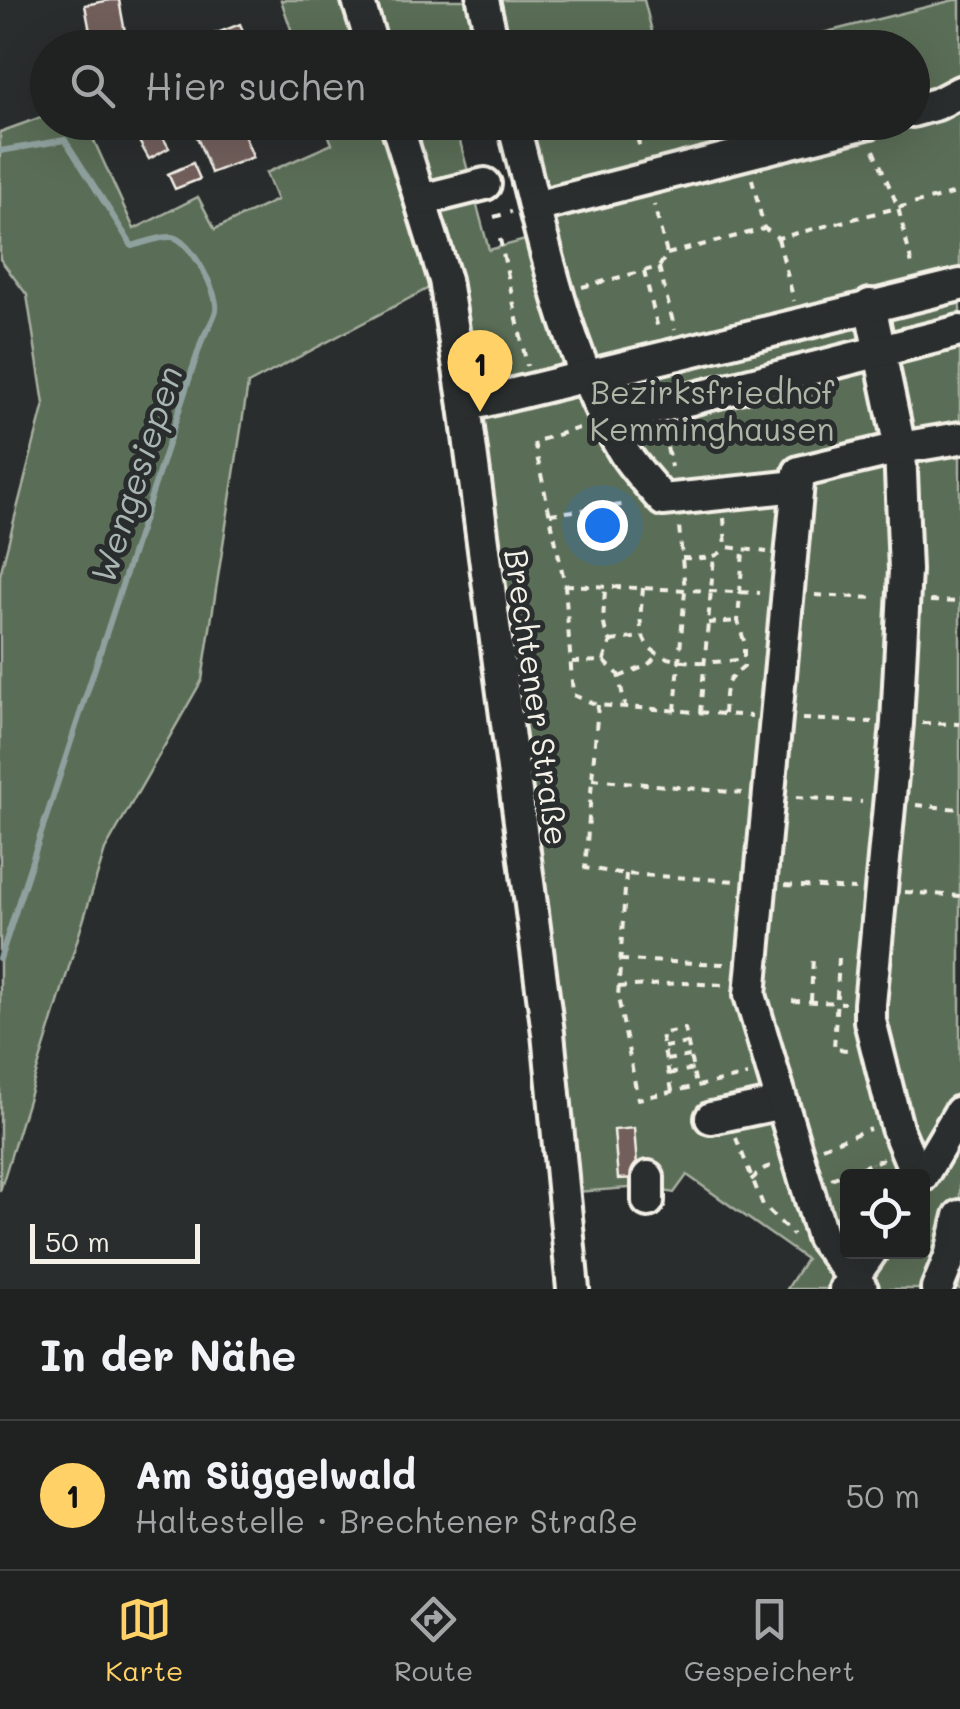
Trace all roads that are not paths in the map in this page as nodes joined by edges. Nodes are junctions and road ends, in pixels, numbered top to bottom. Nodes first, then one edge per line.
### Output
1 (358, 0) edge
2 (483, 0) edge
3 (367, 30) edge
4 (490, 30) edge
5 (960, 92) edge
6 (930, 106) edge
7 (402, 140) edge
8 (518, 140) edge
9 (799, 140) edge
10 (484, 184) dead end
11 (421, 200) junction
12 (535, 206) junction
13 (960, 285) edge
14 (870, 306) junction
15 (960, 331) edge
16 (880, 350) junction
17 (586, 376) junction
18 (465, 406) junction
19 (608, 420) junction
20 (960, 438) edge
21 (900, 448) junction
22 (798, 486) junction
23 (782, 1103) junction
24 (960, 1114) edge
25 (719, 1116) road end
26 (915, 1168) edge
27 (960, 1216) edge
28 (867, 1259) edge
29 (853, 1286) edge
30 (943, 1287) edge
31 (573, 1289) edge

1 - 3 street
2 - 4 street
5 - 6 street
7 - 11 street, Brechtener Straße
8 - 12 street
9 - 12 street
10 - 11 street
11 - 18 street, Brechtener Straße
12 - 17 street
13 - 14 street
14 - 16 street
14 - 17 street
15 - 16 street
16 - 19 street
16 - 21 street
17 - 18 street
17 - 19 street
18 - 31 street, Brechtener Straße
19 - 22 street
20 - 21 street
21 - 22 street
21 - 26 street
22 - 23 street
23 - 25 street
23 - 29 street
24 - 26 street
27 - 30 street
28 - 29 street

